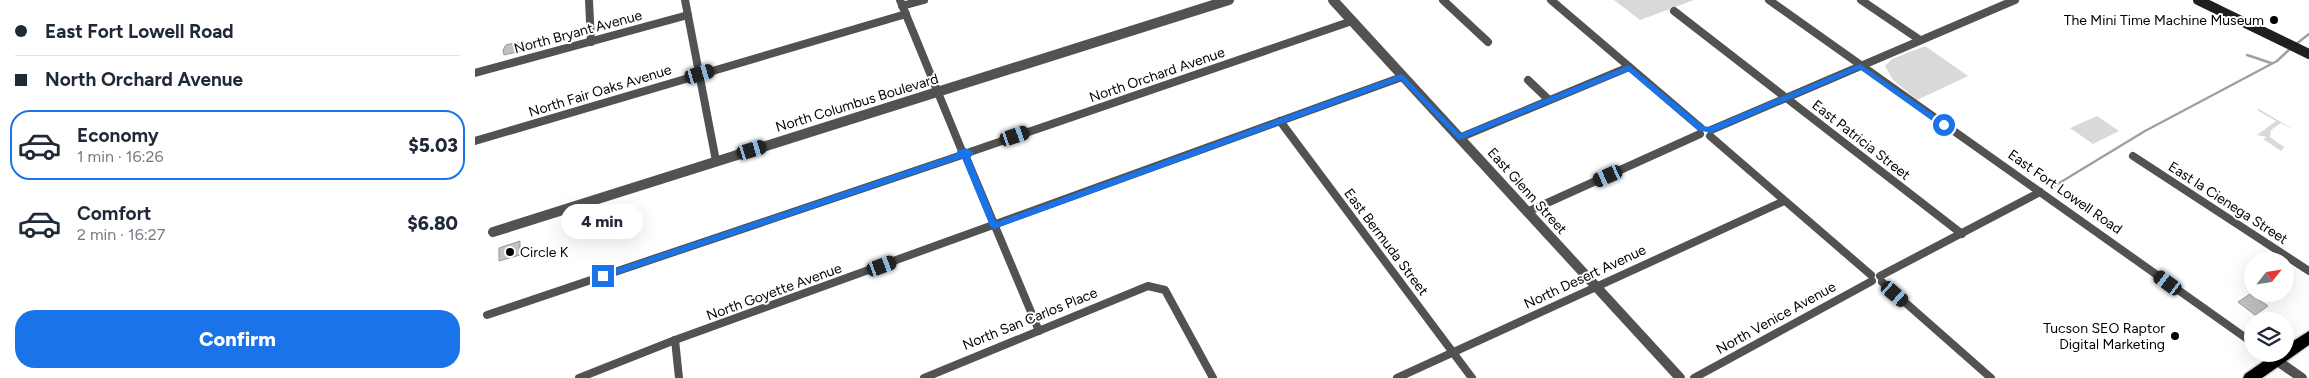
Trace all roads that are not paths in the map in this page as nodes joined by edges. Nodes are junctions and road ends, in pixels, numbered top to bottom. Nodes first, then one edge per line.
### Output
1 (589, 0) edge
2 (685, 0) edge
3 (924, 0) edge
4 (1229, 0) edge
5 (1333, 0) edge
6 (1443, 0) edge
7 (1551, 0) edge
8 (1769, 0) edge
9 (1861, 0) edge
10 (2015, 0) edge
11 (2198, 0) edge
12 (901, 3) edge
13 (1674, 11) dead end
14 (906, 14) junction
15 (688, 16) junction
16 (1352, 21) junction
17 (1920, 40) junction
18 (591, 42) junction
19 (1488, 42) dead end
20 (2305, 52) edge
21 (1860, 66) junction
22 (1629, 68) junction
23 (475, 73) edge
24 (700, 74) junction
25 (1402, 76) junction
26 (1528, 80) dead end
27 (937, 92) junction
28 (1787, 99) junction
29 (1549, 100) junction
30 (1280, 121) junction
31 (1700, 131) junction
32 (1710, 133) junction
33 (1459, 138) junction
34 (475, 141) edge
35 (964, 154) junction
36 (2133, 156) dead end
37 (716, 161) junction
38 (2040, 192) junction
39 (1784, 200) junction
40 (1527, 212) junction
41 (994, 226) junction
42 (493, 232) dead end
43 (1961, 234) junction
44 (2309, 271) edge
45 (1876, 279) junction
46 (1595, 288) junction
47 (487, 315) dead end
48 (1039, 330) junction
49 (2244, 337) edge
50 (2309, 337) edge
51 (675, 340) junction
52 (2294, 346) edge
53 (1453, 352) junction
54 (2270, 362) edge
55 (2286, 362) edge
56 (579, 378) edge
57 (679, 378) edge
58 (924, 378) edge
59 (1213, 378) edge
60 (1397, 378) edge
61 (1472, 378) edge
62 (1680, 378) edge
63 (1694, 378) edge
64 (1991, 378) edge
65 (2250, 378) edge
66 (2302, 378) edge

1 - 18 street
2 - 15 street
3 - 12 street
4 - 27 street, North Columbus Boulevard
5 - 16 street, East Glenn Street
6 - 19 street
7 - 22 street
8 - 21 street, East Fort Lowell Road
9 - 17 street
10 - 17 street
11 - 20 main road
12 - 14 street
13 - 28 street, East Patricia Street
14 - 24 street, North Fair Oaks Avenue
14 - 27 street
15 - 18 street, North Bryant Avenue
15 - 24 street
16 - 25 street, East Glenn Street
16 - 35 street, North Orchard Avenue
17 - 21 street
18 - 23 street, North Bryant Avenue
21 - 28 street
21 - 38 street, East Fort Lowell Road
22 - 29 street
22 - 31 street
24 - 34 street, North Fair Oaks Avenue
24 - 37 street
25 - 30 street, North Goyette Avenue
25 - 33 street, East Glenn Street
26 - 29 street
27 - 35 street
27 - 37 street, North Columbus Boulevard
28 - 32 street
28 - 43 street, East Patricia Street
29 - 33 street
30 - 41 street, North Goyette Avenue
30 - 53 street, East Bermuda Street
31 - 32 street
31 - 40 street
32 - 39 street
33 - 40 street, East Glenn Street
35 - 41 street
35 - 47 street, North Orchard Avenue
36 - 44 street, East la Cienega Street
37 - 42 street, North Columbus Boulevard
38 - 43 street, North Venice Avenue
38 - 49 street, East Fort Lowell Road
39 - 45 street
39 - 46 street, North Desert Avenue
40 - 46 street, East Glenn Street
41 - 48 street
41 - 51 street, North Goyette Avenue
43 - 45 street, North Venice Avenue
45 - 63 street, North Venice Avenue
45 - 64 street
46 - 53 street, North Desert Avenue
46 - 62 street, East Glenn Street
48 - 58 street, North San Carlos Place
48 - 59 street, North San Carlos Place
50 - 52 main road
51 - 56 street, North Goyette Avenue
51 - 57 street
53 - 60 street, North Desert Avenue
53 - 61 street, East Bermuda Street
54 - 65 main road
55 - 66 street

